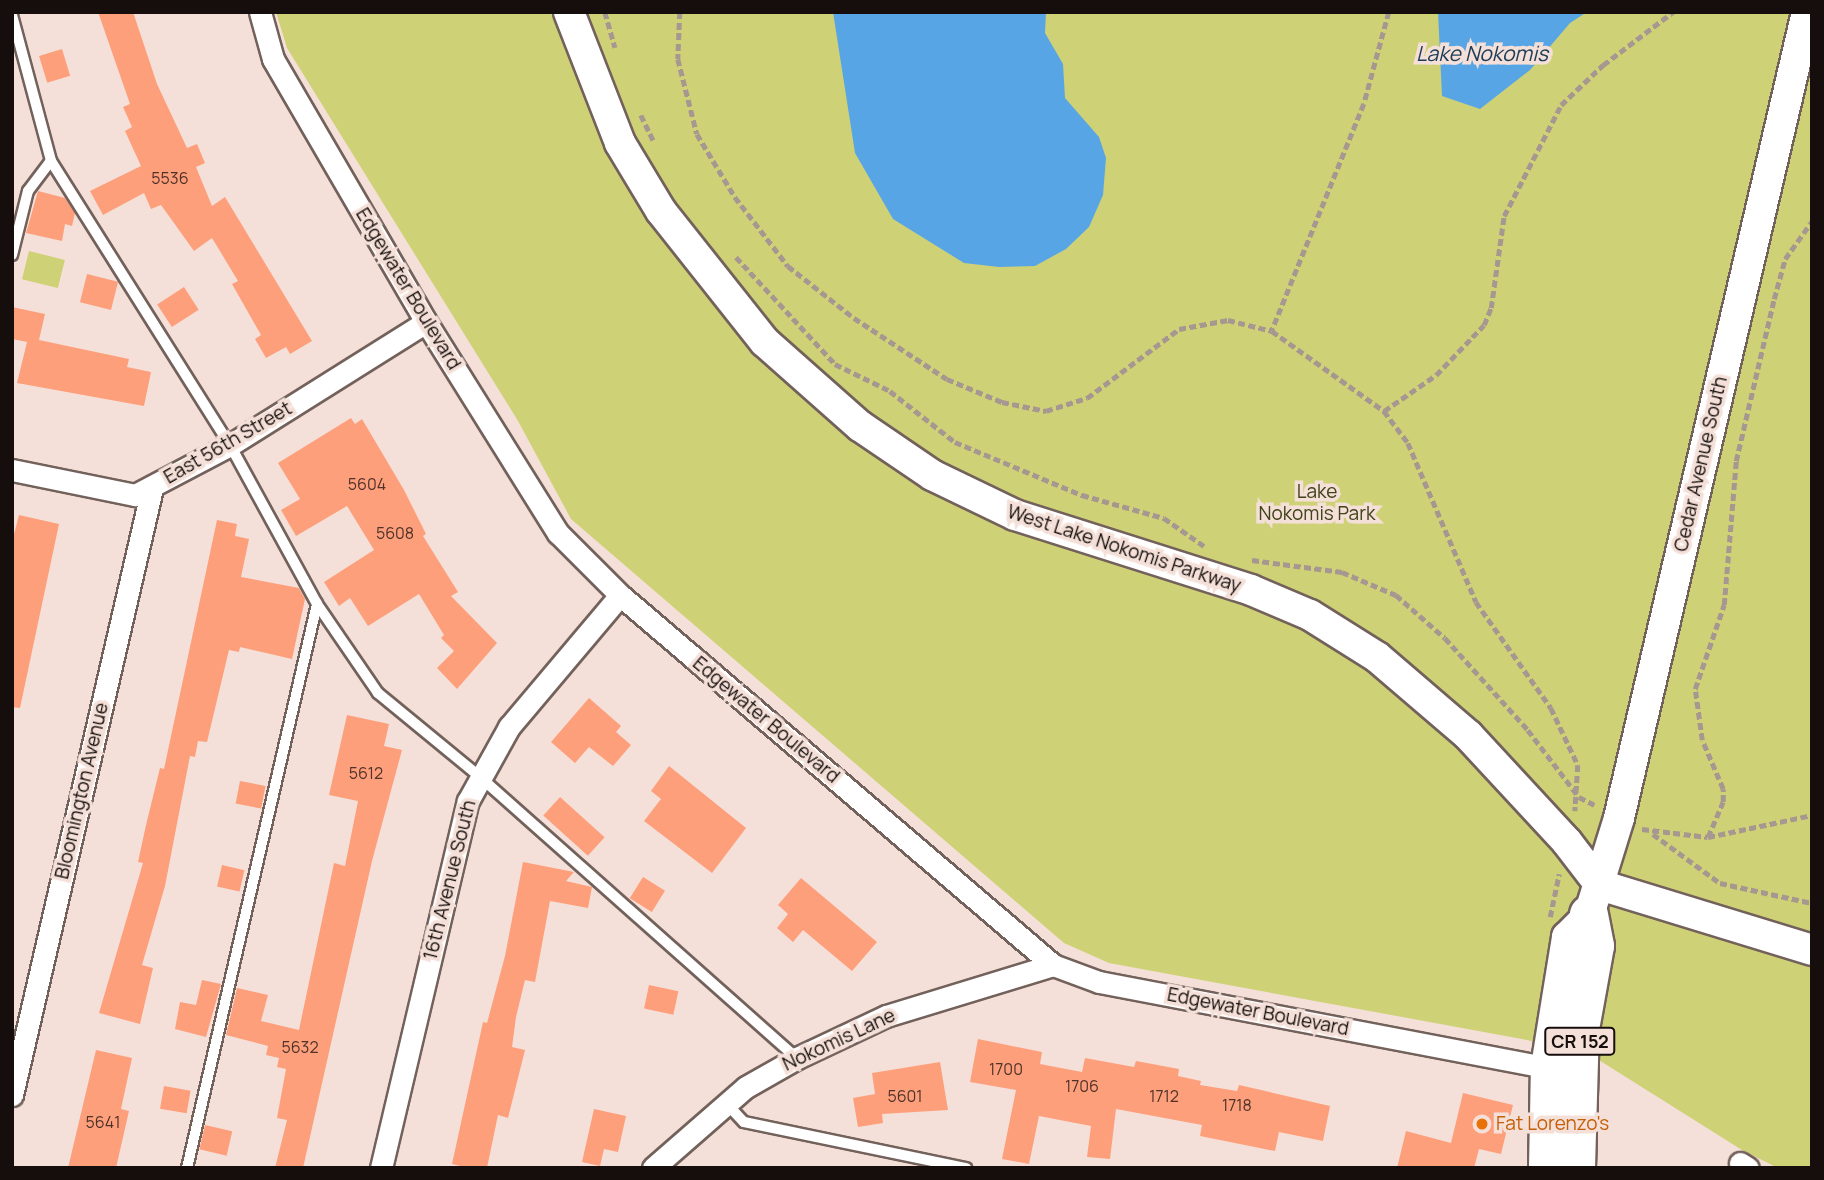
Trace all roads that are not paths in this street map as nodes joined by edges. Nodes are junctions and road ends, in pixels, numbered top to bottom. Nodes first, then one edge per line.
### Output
1 (260, 12) edge
2 (569, 12) edge
3 (1807, 12) edge
4 (12, 15) edge
5 (51, 162) junction
6 (12, 255) edge
7 (426, 323) junction
8 (229, 445) junction
9 (12, 470) edge
10 (152, 488) junction
11 (620, 596) junction
12 (317, 604) junction
13 (479, 776) junction
14 (1595, 900) junction
15 (1812, 950) edge
16 (1053, 965) junction
17 (797, 1058) junction
18 (1546, 1067) junction
19 (12, 1095) edge
20 (726, 1103) junction
21 (187, 1168) edge
22 (382, 1168) edge
23 (653, 1168) edge
24 (966, 1168) edge
25 (1544, 1168) edge
26 (1576, 1168) edge

1 - 7 street, Edgewater Boulevard
2 - 14 street, West Lake Nokomis Parkway
3 - 14 street, Cedar Avenue South / CR 152
4 - 5 lane
5 - 6 lane
5 - 8 lane
7 - 8 street, East 56th Street
7 - 11 street, Edgewater Boulevard
8 - 10 street, East 56th Street
8 - 12 lane
9 - 10 street, East 56th Street
10 - 19 street, Bloomington Avenue
11 - 13 street, 16th Avenue South
11 - 16 street, Edgewater Boulevard
12 - 13 lane
12 - 21 lane
13 - 17 lane
13 - 22 street, 16th Avenue South
14 - 15 street
14 - 18 street, Cedar Avenue South / CR 152
14 - 26 highway, Cedar Avenue South / CR 152
16 - 17 street, Nokomis Lane
16 - 18 street, Edgewater Boulevard
17 - 20 street, Nokomis Lane
18 - 25 street, Cedar Avenue South / CR 152
20 - 23 street, Nokomis Lane
20 - 24 lane

